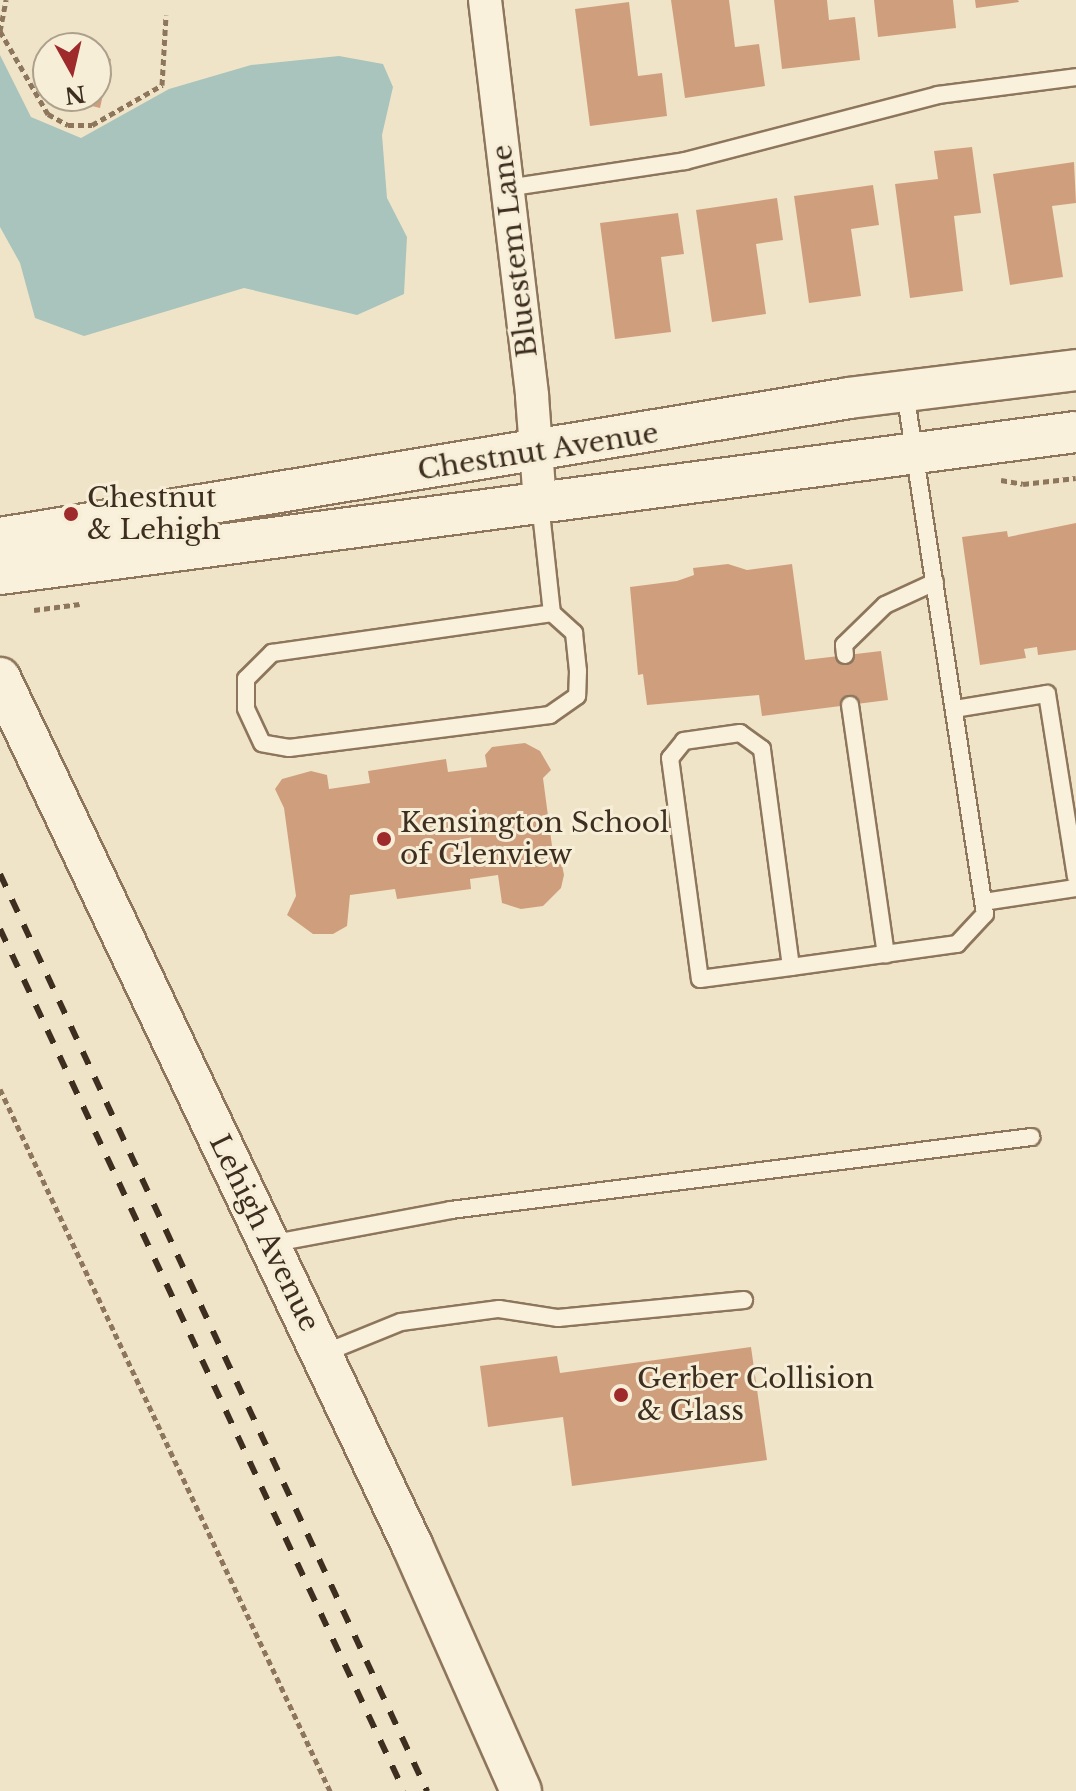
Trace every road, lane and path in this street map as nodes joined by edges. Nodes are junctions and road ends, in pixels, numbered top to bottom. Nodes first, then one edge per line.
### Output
1 (6, 0) edge
2 (485, 0) edge
3 (166, 15) dead end
4 (0, 31) edge
5 (1076, 77) edge
6 (507, 188) junction
7 (1076, 370) edge
8 (905, 391) junction
9 (1076, 432) edge
10 (538, 453) junction
11 (915, 453) junction
12 (540, 503) junction
13 (0, 538) edge
14 (0, 574) edge
15 (935, 582) junction
16 (552, 613) junction
17 (845, 655) dead end
18 (0, 678) edge
19 (850, 705) dead end
20 (954, 709) junction
21 (1076, 877) edge
22 (1076, 888) edge
23 (984, 902) junction
24 (886, 954) junction
25 (791, 967) junction
26 (0, 1089) edge
27 (1031, 1137) dead end
28 (268, 1244) junction
29 (744, 1300) dead end
30 (322, 1354) junction
31 (330, 1791) edge
32 (521, 1791) edge

1 - 4 path
2 - 6 street, Bluestem Lane
3 - 4 path
5 - 6 lane
6 - 10 street, Bluestem Lane
7 - 8 street, Chestnut Avenue
8 - 10 street, Chestnut Avenue
8 - 11 lane
9 - 11 street, Chestnut Avenue
10 - 12 street, Bluestem Lane
10 - 13 street, Chestnut Avenue
11 - 12 street, Chestnut Avenue
11 - 15 lane
12 - 14 street, Chestnut Avenue
12 - 16 lane
15 - 17 lane
15 - 20 lane
16 - 16 lane
18 - 28 street, Lehigh Avenue
19 - 24 lane
20 - 21 lane
20 - 23 lane
22 - 23 lane
23 - 24 lane
24 - 25 lane
25 - 25 lane
26 - 31 path
27 - 28 lane
28 - 30 street, Lehigh Avenue
29 - 30 lane
30 - 32 street, Lehigh Avenue

